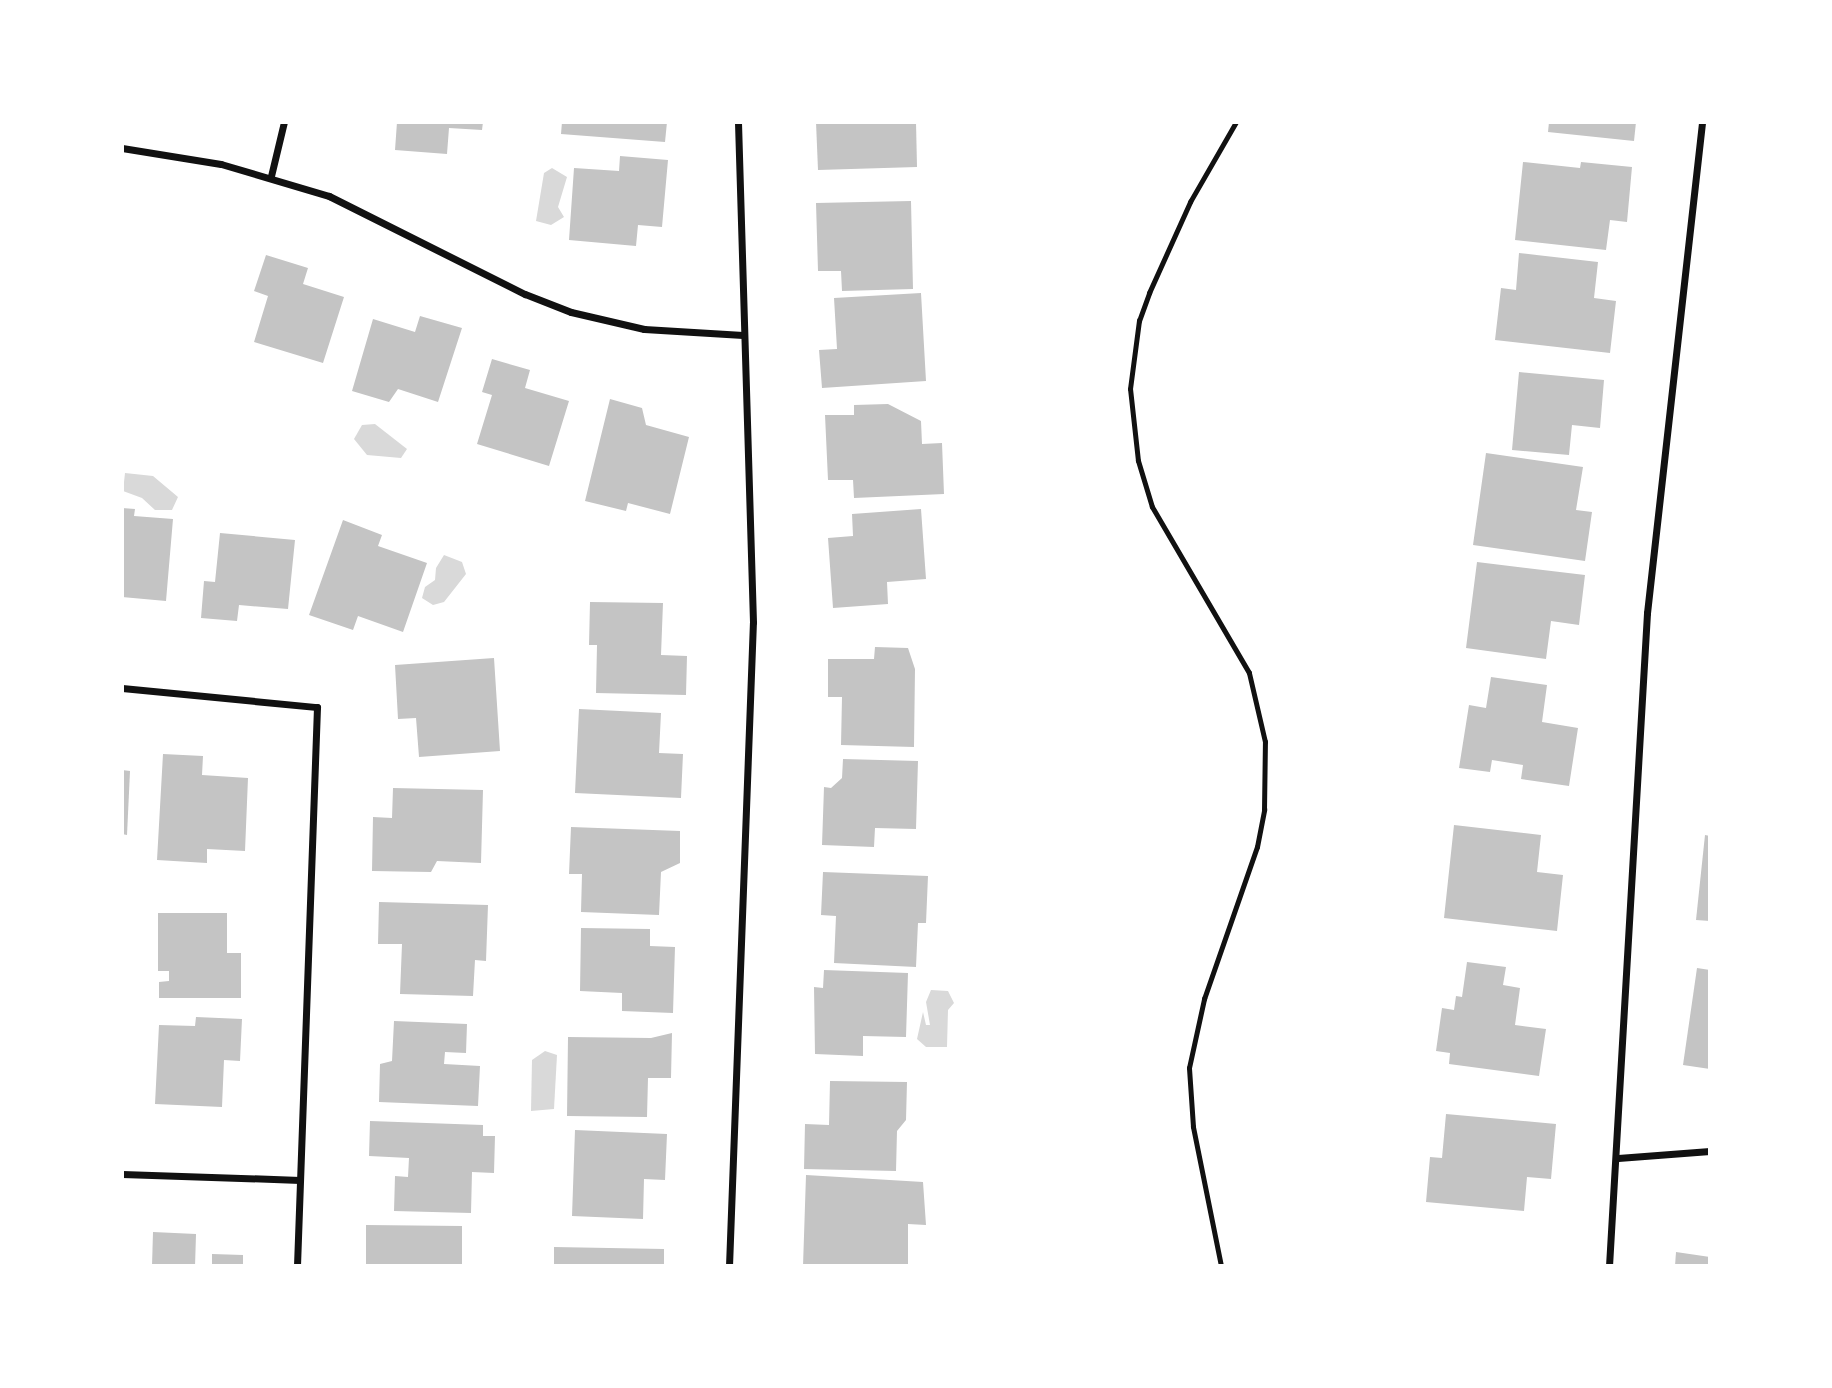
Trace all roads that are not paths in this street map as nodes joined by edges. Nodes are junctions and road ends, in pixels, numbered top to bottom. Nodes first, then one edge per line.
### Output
1 (284, 122) edge
2 (738, 122) edge
3 (1702, 122) edge
4 (122, 148) edge
5 (271, 176) junction
6 (743, 335) junction
7 (122, 688) edge
8 (1710, 1151) edge
9 (1618, 1158) junction
10 (122, 1174) edge
11 (300, 1180) junction
12 (297, 1265) edge
13 (729, 1265) edge
14 (1609, 1265) edge

1 - 5 street
2 - 6 street
3 - 9 street
4 - 5 street
5 - 6 street
6 - 13 street
7 - 11 street
8 - 9 street
9 - 14 street
10 - 11 street
11 - 12 street

